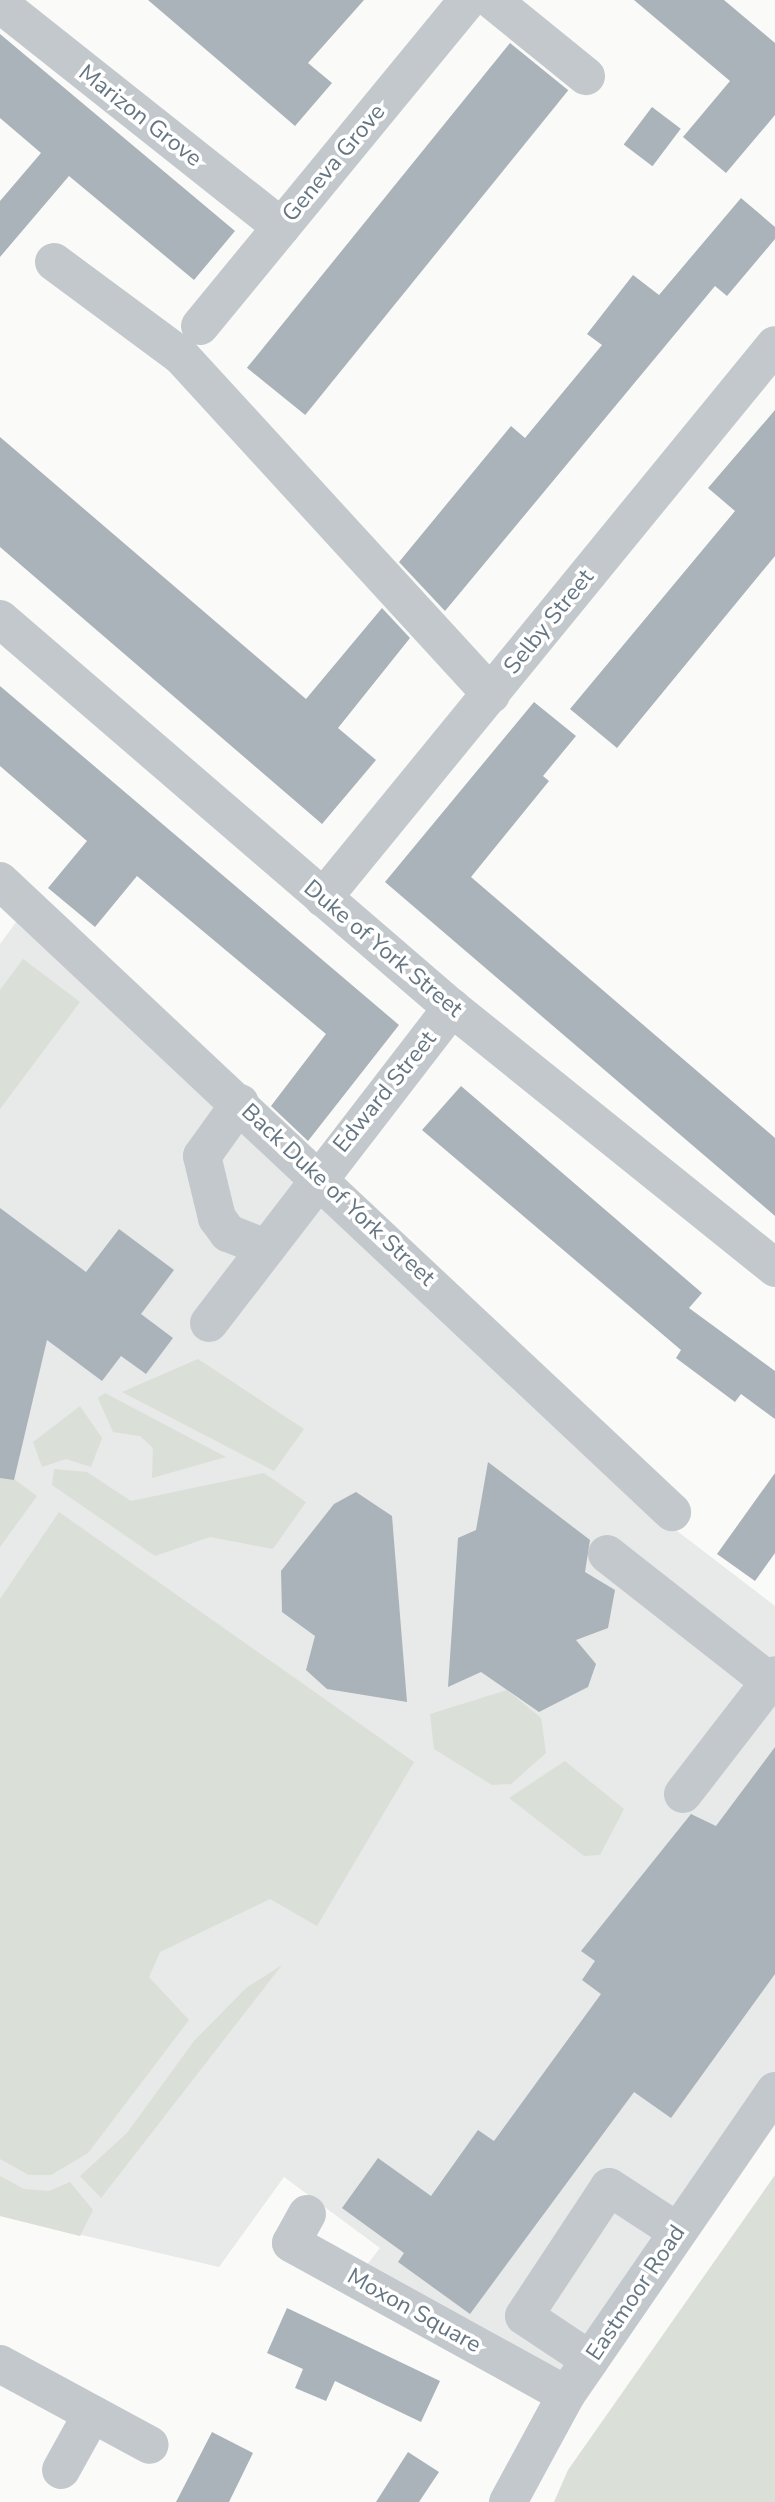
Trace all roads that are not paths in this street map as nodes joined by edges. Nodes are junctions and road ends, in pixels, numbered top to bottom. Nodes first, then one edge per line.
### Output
1 (468, 0) edge
2 (492, 0) edge
3 (0, 4) edge
4 (586, 76) dead end
5 (281, 227) junction
6 (54, 262) dead end
7 (200, 326) dead end
8 (775, 345) edge
9 (0, 619) edge
10 (491, 694) junction
11 (0, 881) edge
12 (323, 898) junction
13 (452, 1008) junction
14 (240, 1102) junction
15 (318, 1175) junction
16 (265, 1248) junction
17 (775, 1268) edge
18 (209, 1323) dead end
19 (672, 1512) dead end
20 (607, 1554) dead end
21 (772, 1679) edge
22 (683, 1794) dead end
23 (775, 2091) edge
24 (307, 2214) dead end
25 (678, 2232) junction
26 (590, 2360) junction
27 (1, 2368) edge
28 (566, 2395) junction
29 (92, 2414) junction
30 (150, 2445) dead end
31 (61, 2470) dead end
32 (508, 2502) edge

1 - 5 street, Geneva Grove
2 - 4 street
3 - 5 street, Marizon Grove
5 - 7 street, Geneva Grove
6 - 10 street
8 - 10 street, Selby Street
9 - 12 street, Duke of York Street
10 - 12 street, Selby Street
11 - 14 street, Back Duke of York Street
12 - 13 street, Duke of York Street
13 - 15 street, Edward Street
13 - 17 street, Duke of York Street
14 - 15 street, Back Duke of York Street
14 - 16 street
15 - 16 street, Edward Street
15 - 19 street, Back Duke of York Street
16 - 18 street, Edward Street
20 - 21 street
21 - 22 street
23 - 25 street, Eastmoor Road
24 - 28 street, Moxon Square
25 - 26 street, Eastmoor Road
25 - 26 street
26 - 28 street, Eastmoor Road
27 - 29 street
28 - 32 street, Eastmoor Road
29 - 30 street
29 - 31 street

